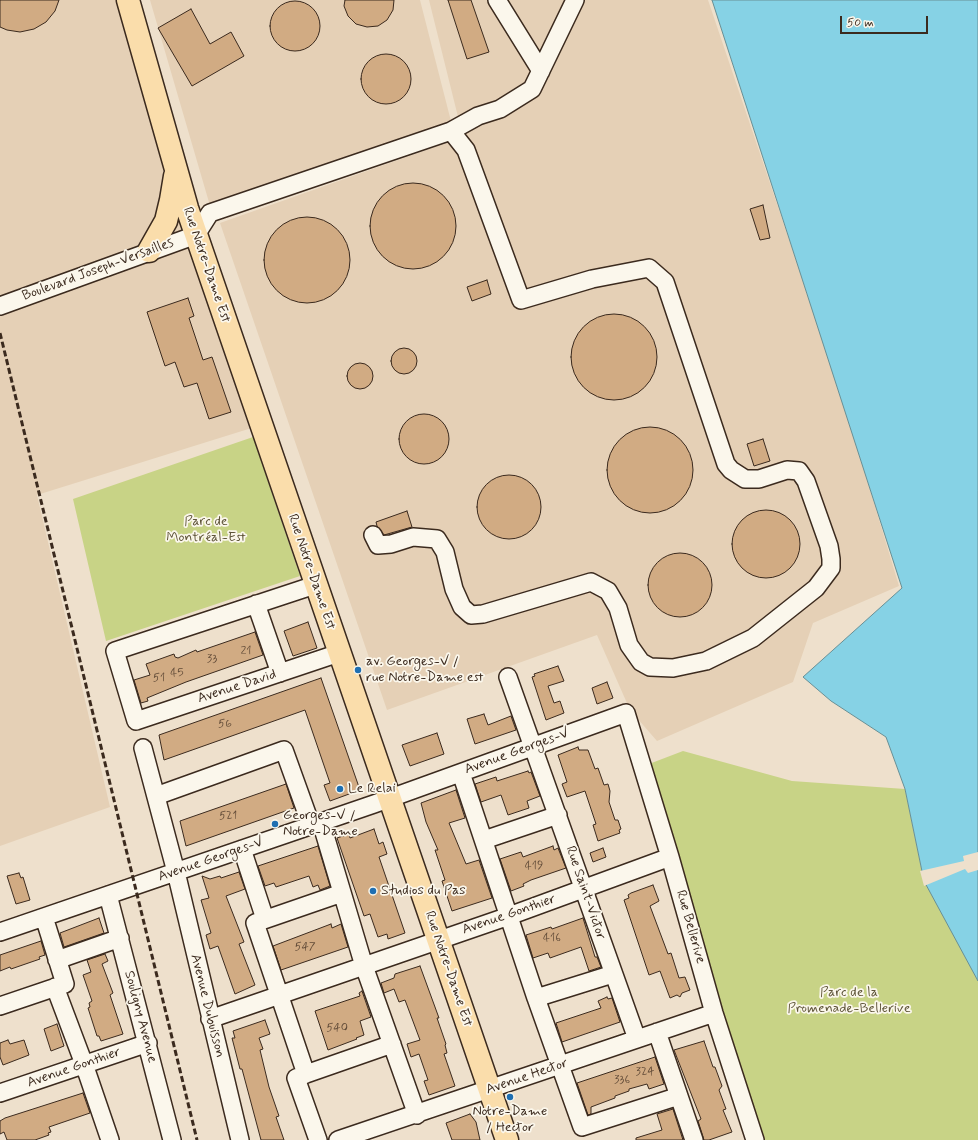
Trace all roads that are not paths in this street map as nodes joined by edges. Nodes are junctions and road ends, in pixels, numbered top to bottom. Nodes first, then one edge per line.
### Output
1 (128, 0) edge
2 (497, 0) edge
3 (575, 0) edge
4 (541, 71) junction
5 (451, 131) junction
6 (175, 173) junction
7 (196, 234) junction
8 (150, 251) junction
9 (0, 306) edge
10 (373, 536) dead end
11 (316, 585) junction
12 (256, 604) junction
13 (339, 653) junction
14 (280, 673) junction
15 (508, 677) dead end
16 (626, 713) joint
17 (532, 747) junction
18 (143, 748) dead end
19 (461, 773) junction
20 (156, 796) junction
21 (389, 799) junction
22 (558, 815) junction
23 (316, 824) junction
24 (484, 840) junction
25 (242, 849) junction
26 (670, 857) junction
27 (176, 872) junction
28 (584, 889) junction
29 (342, 893) junction
30 (108, 895) junction
31 (509, 916) junction
32 (44, 917) junction
33 (265, 919) junction
34 (0, 932) edge
35 (120, 938) junction
36 (438, 939) junction
37 (58, 960) junction
38 (364, 966) junction
39 (613, 974) junction
40 (55, 988) junction
41 (280, 994) junction
42 (536, 998) junction
43 (0, 1006) edge
44 (714, 1012) junction
45 (210, 1019) junction
46 (658, 1032) junction
47 (636, 1040) junction
48 (148, 1044) junction
49 (392, 1044) junction
50 (84, 1064) junction
51 (561, 1065) junction
52 (306, 1074) junction
53 (490, 1090) junction
54 (0, 1093) edge
55 (679, 1096) junction
56 (417, 1115) junction
57 (110, 1140) edge
58 (172, 1140) edge
59 (240, 1140) edge
60 (318, 1140) edge
61 (338, 1140) edge
62 (507, 1140) edge
63 (694, 1140) edge
64 (755, 1140) edge

1 - 6 main road, Rue Notre-Dame Est
2 - 4 street
3 - 4 street
4 - 5 street
5 - 7 street
5 - 10 street
6 - 7 main road, Rue Notre-Dame Est
6 - 8 main road
7 - 8 street, Boulevard Joseph-Versailles
7 - 11 main road, Rue Notre-Dame Est
8 - 9 street, Boulevard Joseph-Versailles
11 - 12 street
11 - 13 main road, Rue Notre-Dame Est
12 - 14 street
12 - 14 street, Avenue David
13 - 14 street, Avenue David
13 - 21 main road, Rue Notre-Dame Est
15 - 17 street, Rue Saint-Victor
16 - 17 street, Avenue Georges-V
16 - 26 street, Rue Bellerive
17 - 19 street, Avenue Georges-V
17 - 22 street, Rue Saint-Victor
18 - 20 street, Avenue Dubuisson
19 - 21 street, Avenue Georges-V
19 - 24 street
20 - 23 street
20 - 27 street, Avenue Dubuisson
21 - 23 street, Avenue Georges-V
21 - 36 main road, Rue Notre-Dame Est
22 - 24 street
22 - 28 street, Rue Saint-Victor
23 - 25 street, Avenue Georges-V
23 - 29 street
24 - 31 street
25 - 27 street, Avenue Georges-V
25 - 33 street
26 - 28 street, Avenue Gonthier
26 - 44 street, Rue Bellerive
27 - 30 street, Avenue Georges-V
27 - 45 street, Avenue Dubuisson
28 - 31 street, Avenue Gonthier
28 - 39 street, Rue Saint-Victor
29 - 33 street
29 - 38 street
30 - 32 street, Avenue Georges-V
30 - 35 street, Souligny Avenue
31 - 36 street, Avenue Gonthier
31 - 42 street
32 - 34 street, Avenue Georges-V
32 - 37 street
33 - 41 street
35 - 37 street
35 - 48 street, Souligny Avenue
36 - 38 street, Avenue Gonthier
36 - 53 main road, Rue Notre-Dame Est
37 - 40 street
38 - 41 street, Avenue Gonthier
38 - 49 street
39 - 42 street
39 - 47 street, Rue Saint-Victor
40 - 43 street
40 - 50 street
41 - 45 street, Avenue Gonthier
41 - 52 street
42 - 51 street
44 - 46 street, Avenue Hector
44 - 64 street, Rue Bellerive
45 - 59 street, Avenue Dubuisson
46 - 47 street, Avenue Hector
46 - 55 street
47 - 51 street, Avenue Hector
48 - 50 street, Avenue Gonthier
48 - 58 street, Souligny Avenue
49 - 52 street
49 - 56 street
50 - 54 street, Avenue Gonthier
50 - 57 street
51 - 53 street, Avenue Hector
51 - 55 street
52 - 60 street
53 - 56 street, Avenue Hector
53 - 62 main road, Rue Notre-Dame Est
55 - 63 street
56 - 61 street, Avenue Hector

